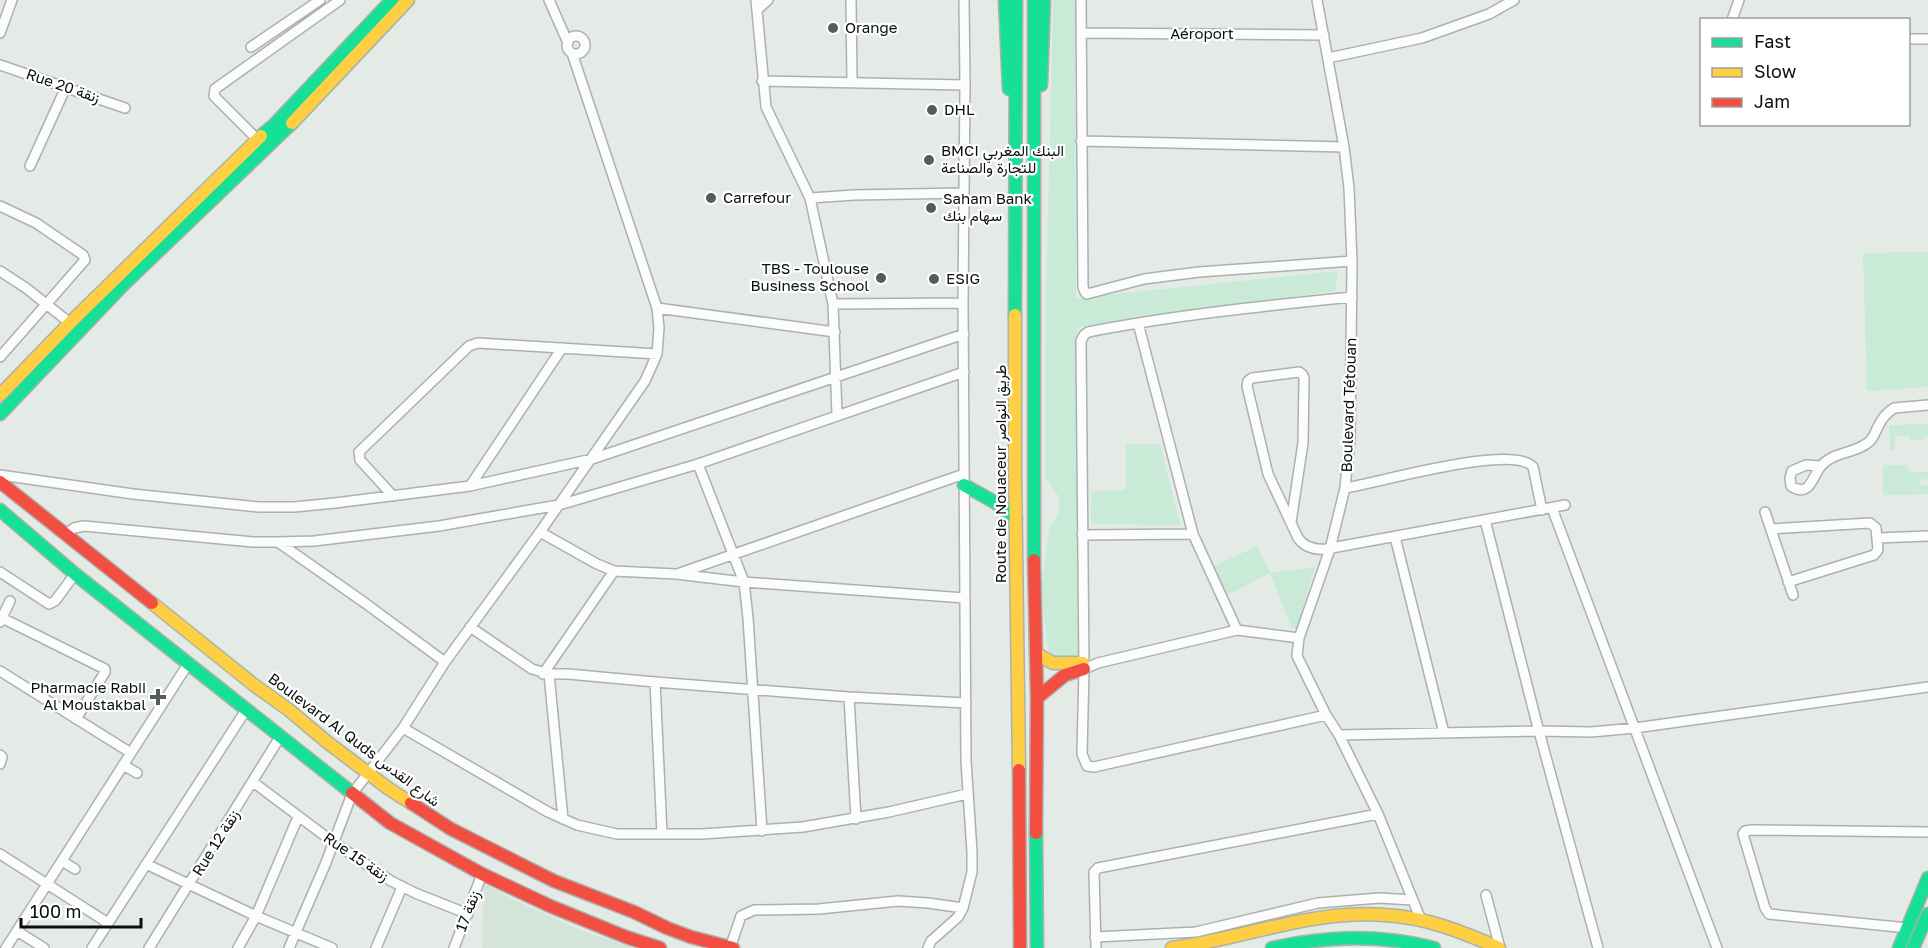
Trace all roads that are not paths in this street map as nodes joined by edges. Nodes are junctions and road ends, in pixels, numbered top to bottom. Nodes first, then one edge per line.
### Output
1 (12, 0) edge
2 (340, 0) edge
3 (392, 0) edge
4 (408, 0) edge
5 (549, 0) edge
6 (768, 0) edge
7 (851, 0) edge
8 (964, 0) edge
9 (1005, 0) edge
10 (1016, 0) edge
11 (1034, 0) edge
12 (1044, 0) edge
13 (1081, 0) edge
14 (1317, 0) edge
15 (1514, 0) edge
16 (1739, 0) edge
17 (317, 1) edge
18 (757, 5) edge
19 (4, 9) edge
20 (323, 11) junction
21 (1732, 18) edge
22 (0, 33) edge
23 (1081, 33) junction
24 (1324, 35) junction
25 (1910, 39) edge
26 (1928, 39) edge
27 (568, 43) junction
28 (251, 47) dead end
29 (572, 53) junction
30 (1328, 58) junction
31 (0, 65) edge
32 (762, 81) junction
33 (852, 82) junction
34 (965, 85) junction
35 (66, 87) junction
36 (126, 108) dead end
37 (1035, 122) junction
38 (1016, 126) junction
39 (257, 139) junction
40 (1081, 141) junction
41 (1344, 147) junction
42 (30, 166) dead end
43 (963, 193) junction
44 (810, 198) junction
45 (0, 206) edge
46 (1352, 261) junction
47 (0, 271) edge
48 (1352, 297) junction
49 (963, 303) junction
50 (47, 304) junction
51 (833, 304) junction
52 (657, 308) junction
53 (70, 323) junction
54 (1138, 323) junction
55 (835, 332) junction
56 (964, 334) junction
57 (0, 341) edge
58 (8, 348) junction
59 (562, 348) junction
60 (657, 354) junction
61 (0, 357) edge
62 (964, 372) junction
63 (837, 378) junction
64 (0, 395) edge
65 (1928, 405) edge
66 (0, 414) edge
67 (837, 416) junction
68 (592, 459) junction
69 (698, 464) junction
70 (1820, 466) dead end
71 (0, 475) edge
72 (961, 479) junction
73 (0, 482) edge
74 (470, 486) junction
75 (1016, 487) junction
76 (1345, 488) junction
77 (393, 496) junction
78 (559, 505) junction
79 (1565, 506) dead end
80 (1552, 508) junction
81 (0, 510) edge
82 (1542, 510) junction
83 (1765, 512) dead end
84 (1016, 518) junction
85 (1485, 520) junction
86 (1291, 522) junction
87 (1771, 529) junction
88 (540, 532) junction
89 (66, 534) junction
90 (1192, 534) junction
91 (1082, 535) junction
92 (1928, 536) edge
93 (1395, 537) junction
94 (1878, 538) junction
95 (278, 542) junction
96 (1330, 549) junction
97 (733, 555) junction
98 (614, 570) junction
99 (0, 572) edge
100 (75, 574) junction
101 (676, 574) junction
102 (744, 582) junction
103 (1788, 582) junction
104 (1793, 595) dead end
105 (965, 598) junction
106 (10, 601) dead end
107 (1, 619) edge
108 (470, 627) junction
109 (1237, 630) junction
110 (1299, 638) junction
111 (1037, 654) junction
112 (445, 662) junction
113 (188, 664) junction
114 (1084, 666) junction
115 (0, 671) edge
116 (546, 674) junction
117 (655, 682) junction
118 (1928, 687) edge
119 (752, 689) junction
120 (849, 697) junction
121 (1037, 698) junction
122 (966, 703) junction
123 (246, 710) junction
124 (1326, 715) junction
125 (76, 719) junction
126 (403, 728) junction
127 (1635, 728) junction
128 (1539, 731) junction
129 (1444, 733) junction
130 (1339, 735) junction
131 (280, 737) junction
132 (131, 753) junction
133 (0, 755) edge
134 (0, 764) edge
135 (123, 765) junction
136 (137, 773) dead end
137 (369, 773) junction
138 (253, 782) junction
139 (352, 794) junction
140 (967, 794) junction
141 (1378, 814) junction
142 (298, 817) junction
143 (563, 819) junction
144 (856, 819) junction
145 (762, 831) junction
146 (1928, 832) edge
147 (662, 834) junction
148 (333, 842) junction
149 (0, 854) edge
150 (62, 861) junction
151 (146, 864) junction
152 (75, 869) dead end
153 (482, 874) junction
154 (1928, 878) edge
155 (47, 884) junction
156 (189, 885) junction
157 (402, 887) junction
158 (1486, 895) dead end
159 (1413, 900) junction
160 (963, 908) junction
161 (468, 914) junction
162 (1928, 914) edge
163 (256, 916) junction
164 (1421, 920) junction
165 (108, 923) junction
166 (1908, 928) junction
167 (17, 931) junction
168 (296, 933) junction
169 (1095, 937) junction
170 (6, 948) edge
171 (44, 948) edge
172 (92, 948) edge
173 (149, 948) edge
174 (238, 948) edge
175 (289, 948) edge
176 (332, 948) edge
177 (376, 948) edge
178 (454, 948) edge
179 (660, 948) edge
180 (731, 948) edge
181 (928, 948) edge
182 (1020, 948) edge
183 (1037, 948) edge
184 (1096, 948) edge
185 (1172, 948) edge
186 (1272, 948) edge
187 (1434, 948) edge
188 (1499, 948) edge
189 (1598, 948) edge
190 (1717, 948) edge
191 (1899, 948) edge
192 (1913, 948) edge

1 - 19 street
2 - 20 street
3 - 39 main road
4 - 66 main road
5 - 27 street
6 - 18 street
7 - 33 street
8 - 34 street
9 - 38 main road
10 - 38 main road, Route de Nouaceur طريق النواصر
11 - 37 main road
12 - 37 main road
13 - 23 street
14 - 24 street, Boulevard Tétouan
15 - 30 street
16 - 21 street
17 - 20 street
17 - 28 street
18 - 32 street
19 - 22 street
20 - 39 street
23 - 24 street, Aéroport
23 - 40 street
24 - 30 street, Boulevard Tétouan
25 - 26 street
27 - 29 street
27 - 29 street
29 - 52 street
30 - 41 street, Boulevard Tétouan
31 - 35 street, Rue 20 زنقة
32 - 33 street
32 - 44 street
33 - 34 street
34 - 43 street
35 - 36 street, Rue 20 زنقة
35 - 42 street
37 - 111 main road
38 - 75 main road, Route de Nouaceur طريق النواصر
39 - 53 main road
40 - 41 street
40 - 46 street
41 - 46 street, Boulevard Tétouan
43 - 44 street
43 - 49 street
44 - 51 street
45 - 50 street
46 - 48 street, Boulevard Tétouan
47 - 50 street
48 - 54 street
48 - 76 street, Boulevard Tétouan
49 - 51 street
49 - 56 street
50 - 53 street
50 - 58 street
51 - 55 street
52 - 55 street
52 - 60 street
53 - 64 main road
54 - 90 street
54 - 91 street
55 - 63 street
56 - 62 street
56 - 63 street
57 - 58 street
58 - 61 street
59 - 60 street
59 - 74 street
59 - 77 street
60 - 68 street
62 - 67 street
62 - 72 street
63 - 67 street
63 - 68 street
65 - 70 street
67 - 69 street
68 - 74 street
68 - 78 street
69 - 78 street
69 - 97 street
71 - 77 street
72 - 75 main road
72 - 84 main road
72 - 97 street
72 - 105 street
73 - 89 main road, Boulevard Al Quds شارع القدس
74 - 77 street
75 - 84 main road, Route de Nouaceur طريق النواصر
76 - 82 street
76 - 96 street, Boulevard Tétouan
78 - 88 street
78 - 95 street
79 - 80 street
80 - 82 street
80 - 127 street
81 - 100 main road
82 - 85 street
83 - 87 street
84 - 182 main road, Route de Nouaceur طريق النواصر
85 - 93 street
85 - 128 street
86 - 86 street
86 - 96 street
87 - 94 street
87 - 103 street
88 - 98 street
88 - 108 street
89 - 95 street
89 - 137 main road, Boulevard Al Quds شارع القدس
90 - 91 street
90 - 109 street
91 - 114 street
92 - 94 street
93 - 96 street
93 - 129 street
94 - 103 street
95 - 112 street
96 - 110 street, Boulevard Tétouan
97 - 101 street
97 - 102 street
98 - 101 street
98 - 116 street
99 - 100 street
100 - 113 main road
101 - 102 street
102 - 105 street
102 - 119 street
103 - 104 street
105 - 122 street
106 - 107 street
107 - 125 street
108 - 112 street
108 - 116 street
109 - 110 street
109 - 114 street
110 - 124 street, Boulevard Tétouan
111 - 114 main road
111 - 121 main road
112 - 126 street
113 - 123 main road
113 - 132 street
114 - 121 main road
114 - 124 street
115 - 125 street
116 - 117 street
116 - 143 street
117 - 119 street
117 - 147 street
118 - 127 street
119 - 120 street
119 - 145 street
120 - 122 street
120 - 144 street
121 - 183 main road
122 - 140 street
123 - 131 main road
123 - 151 street
124 - 130 street, Boulevard Tétouan
125 - 132 street
126 - 137 street
126 - 143 street
127 - 128 street
127 - 190 street
128 - 129 street
128 - 189 street
129 - 130 street
130 - 141 street, Boulevard Tétouan
131 - 138 street, Rue 12 زنقة
131 - 139 main road
132 - 135 street
133 - 134 street
135 - 136 street
135 - 150 street
137 - 139 street
137 - 180 main road, Boulevard Al Quds شارع القدس
138 - 142 street, Rue 15 زنقة
138 - 156 street, Rue 12 زنقة
139 - 148 street
139 - 153 main road
140 - 144 street
140 - 160 street
141 - 159 street, Boulevard Tétouan
141 - 169 street
142 - 148 street, Rue 15 زنقة
142 - 163 street
143 - 147 street
144 - 145 street
145 - 147 street
146 - 166 street
148 - 157 street, Rue 15 زنقة
148 - 168 street
149 - 155 street
150 - 152 street
150 - 155 street
151 - 156 street
151 - 165 street
153 - 161 street, زنقة 17
153 - 179 main road
154 - 166 main road
155 - 165 street
155 - 167 street
156 - 163 street
156 - 173 street, Rue 12 زنقة
157 - 161 street, Rue 15 زنقة
157 - 177 street
158 - 188 street
159 - 164 street, Boulevard Tétouan
159 - 169 street
160 - 180 street
160 - 181 street
161 - 178 street, زنقة 17
162 - 192 main road
163 - 168 street
163 - 174 street
164 - 185 main road
164 - 188 main road
165 - 172 street
166 - 191 main road
167 - 170 street
167 - 171 street
168 - 175 street
168 - 176 street
169 - 184 street
186 - 187 main road

